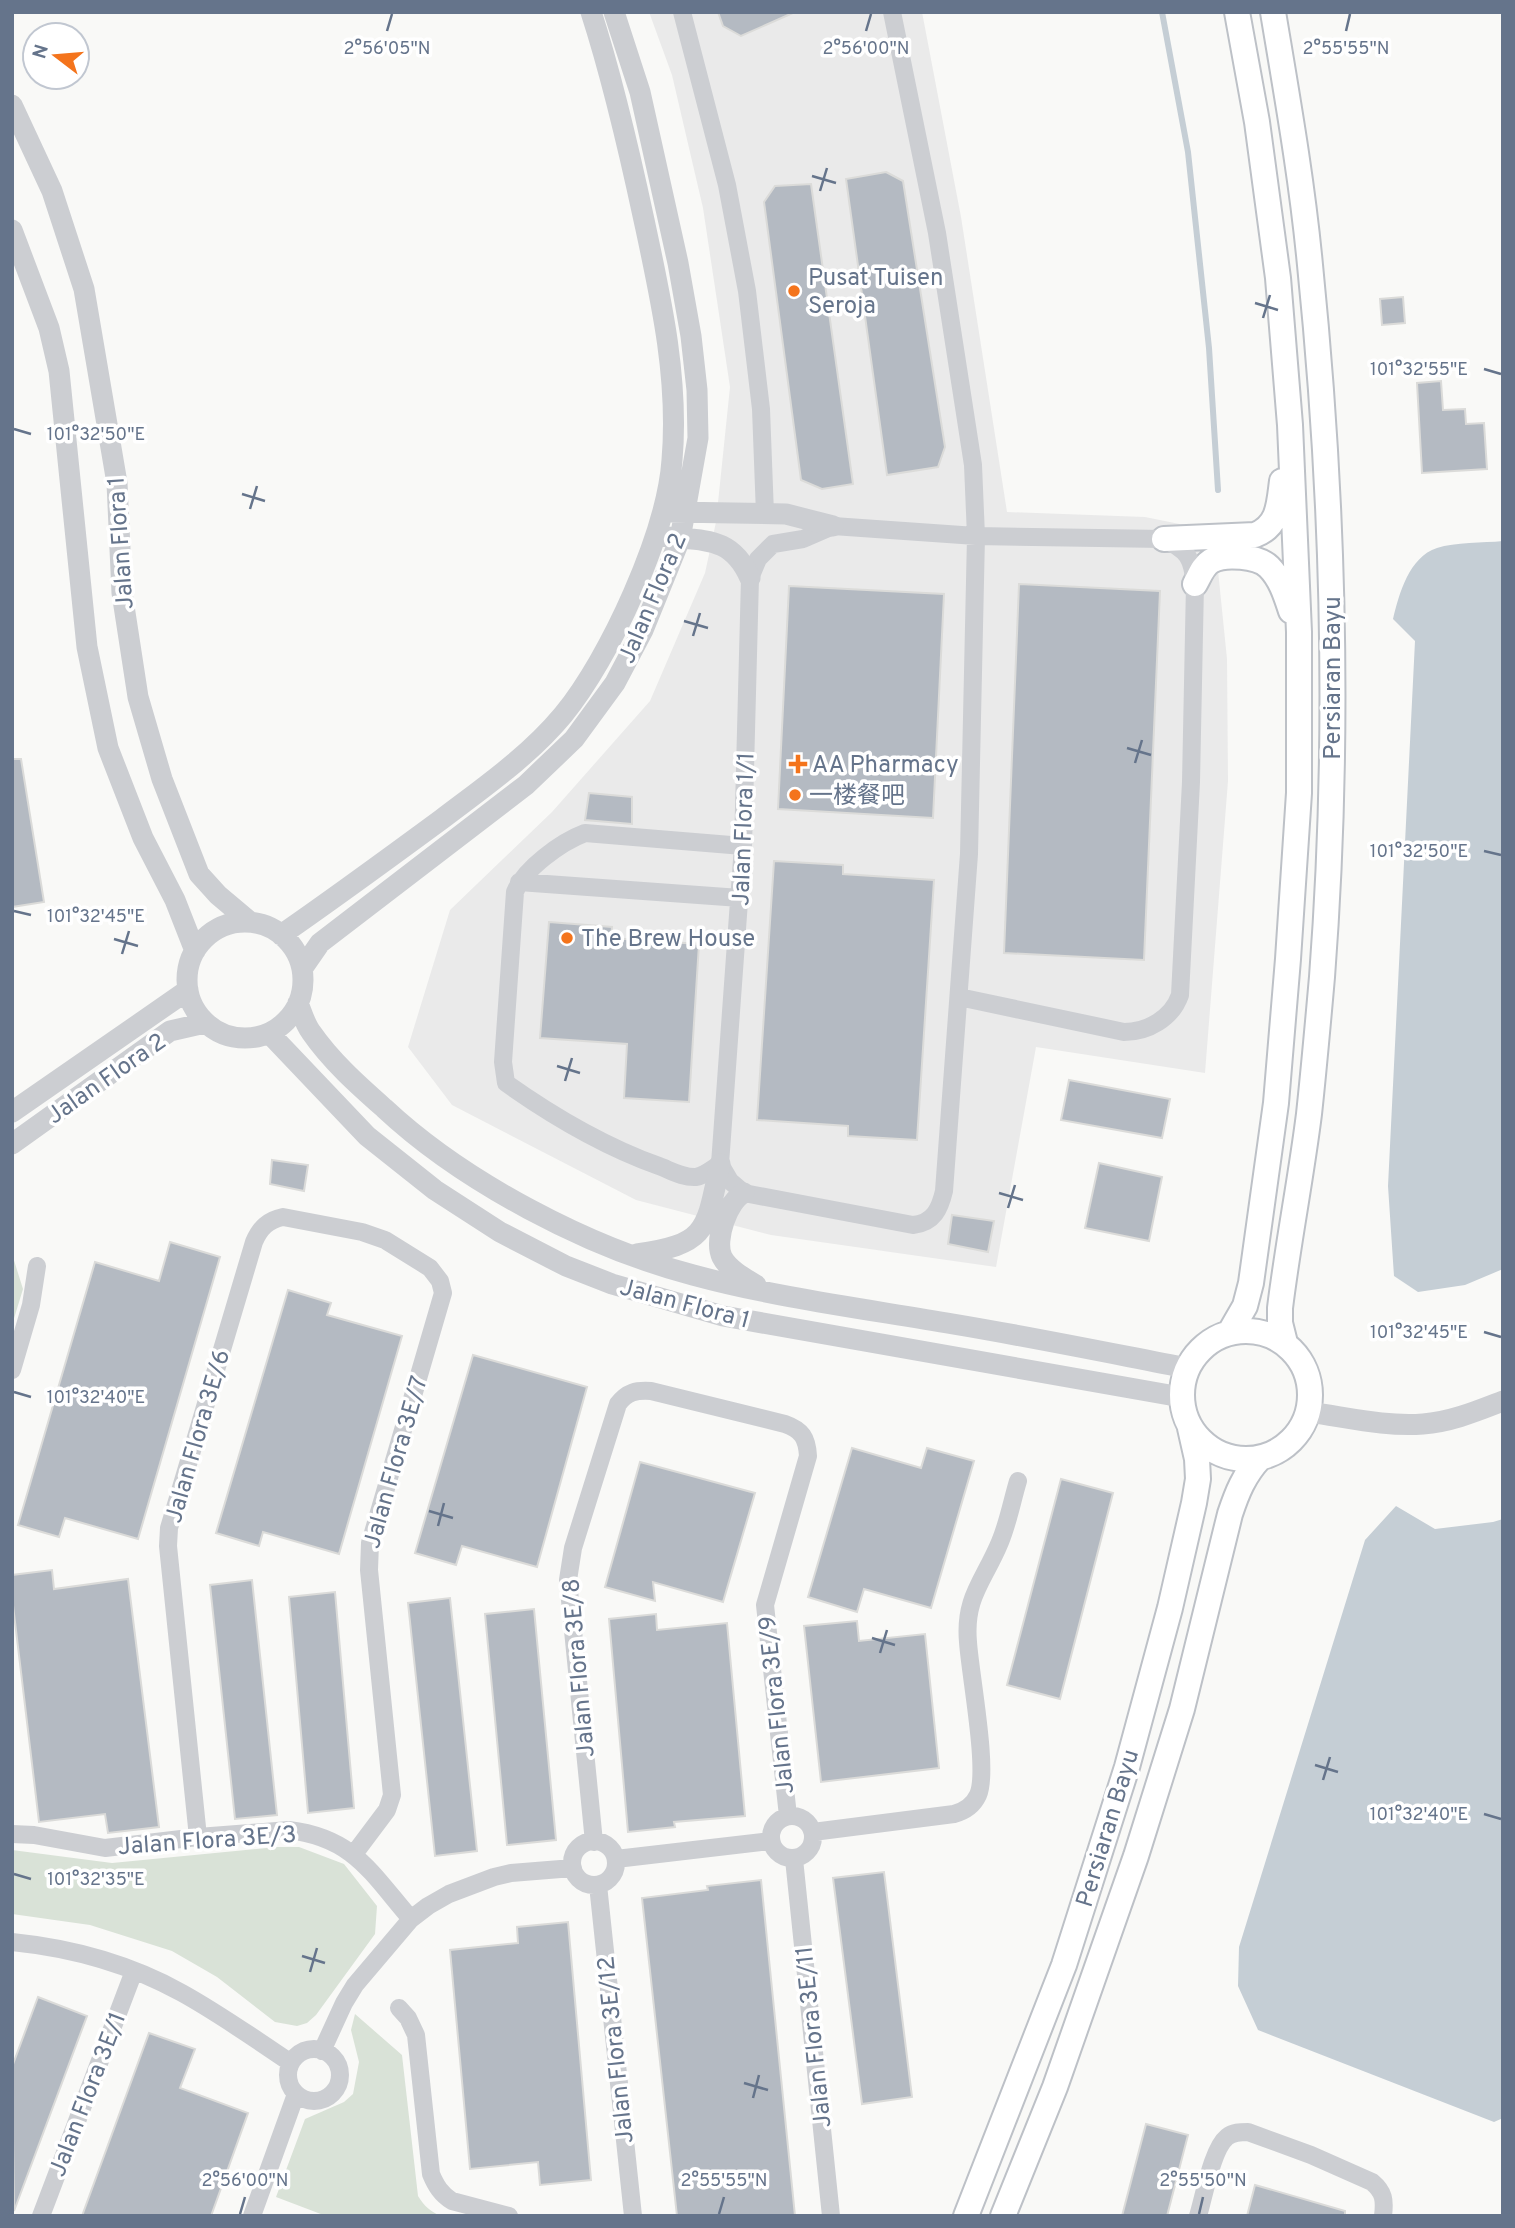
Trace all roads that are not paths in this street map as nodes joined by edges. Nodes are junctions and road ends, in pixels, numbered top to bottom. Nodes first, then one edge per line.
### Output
1 (591, 12) edge
2 (614, 12) edge
3 (682, 12) edge
4 (892, 12) edge
5 (1237, 12) edge
6 (1273, 12) edge
7 (12, 105) edge
8 (12, 230) edge
9 (1290, 425) junction
10 (663, 511) junction
11 (686, 513) junction
12 (765, 514) junction
13 (833, 526) junction
14 (655, 536) junction
15 (976, 536) junction
16 (680, 539) junction
17 (1164, 539) junction
18 (750, 578) junction
19 (1195, 584) junction
20 (1299, 632) junction
21 (743, 846) junction
22 (519, 882) junction
23 (740, 898) junction
24 (250, 922) junction
25 (281, 935) junction
26 (194, 951) junction
27 (302, 969) junction
28 (188, 990) junction
29 (959, 997) junction
30 (298, 1003) junction
31 (205, 1023) junction
32 (269, 1033) junction
33 (12, 1112) edge
34 (12, 1144) edge
35 (720, 1164) junction
36 (744, 1193) junction
37 (362, 1232) joint
38 (632, 1255) junction
39 (37, 1266) dead end
40 (769, 1293) junction
41 (1230, 1332) junction
42 (1284, 1343) junction
43 (1187, 1368) junction
44 (12, 1370) edge
45 (1181, 1396) junction
46 (1503, 1401) edge
47 (722, 1410) joint
48 (1308, 1412) junction
49 (1190, 1428) junction
50 (1260, 1458) junction
51 (1018, 1481) dead end
52 (789, 1816) junction
53 (813, 1832) junction
54 (12, 1834) edge
55 (198, 1837) junction
56 (771, 1841) junction
57 (594, 1842) junction
58 (355, 1854) junction
59 (615, 1859) junction
60 (794, 1859) junction
61 (573, 1868) junction
62 (598, 1885) junction
63 (411, 1919) junction
64 (12, 1942) edge
65 (134, 1971) junction
66 (399, 2008) dead end
67 (322, 2050) junction
68 (291, 2063) junction
69 (296, 2094) junction
70 (41, 2216) edge
71 (252, 2216) edge
72 (509, 2216) edge
73 (632, 2216) edge
74 (831, 2216) edge
75 (966, 2216) edge
76 (1003, 2216) edge
77 (1198, 2216) edge
78 (1384, 2216) edge

1 - 10 street, Jalan Flora 2
2 - 11 street, Jalan Flora 2
3 - 12 street
4 - 15 street
5 - 9 main road, Persiaran Bayu
6 - 42 main road, Persiaran Bayu
7 - 24 street, Jalan Flora 1
8 - 26 street, Jalan Flora 1
9 - 17 main road
9 - 20 main road, Persiaran Bayu
10 - 11 street
10 - 14 street, Jalan Flora 2
11 - 12 street
11 - 16 street, Jalan Flora 2
12 - 13 street
13 - 15 street
13 - 18 street
14 - 16 street
14 - 25 street, Jalan Flora 2
15 - 17 street
15 - 29 street
16 - 18 street
16 - 27 street, Jalan Flora 2
17 - 19 street
18 - 21 street, Jalan Flora 1/1
19 - 20 main road
19 - 29 street
20 - 41 main road, Persiaran Bayu
21 - 22 street
21 - 23 street, Jalan Flora 1/1
22 - 23 street
22 - 35 street
23 - 35 street, Jalan Flora 1/1
24 - 25 street, Jalan Flora 1
24 - 26 street
25 - 27 street
26 - 28 street
27 - 30 street
28 - 31 street
28 - 33 street, Jalan Flora 2
29 - 36 street
30 - 32 street
30 - 38 street, Jalan Flora 1
31 - 32 street
31 - 34 street, Jalan Flora 2
32 - 45 street, Jalan Flora 1
35 - 36 street
35 - 38 street
36 - 40 street
37 - 55 street, Jalan Flora 3E/6
37 - 58 street, Jalan Flora 3E/7
38 - 40 street, Jalan Flora 1
39 - 44 street
40 - 43 street, Jalan Flora 1
41 - 42 main road
41 - 43 main road, Persiaran Bayu
42 - 48 main road
43 - 45 main road, Persiaran Bayu
45 - 49 main road, Persiaran Bayu
46 - 48 street
47 - 52 street, Jalan Flora 3E/9
47 - 57 street, Jalan Flora 3E/8
48 - 50 main road, Persiaran Bayu
49 - 50 main road
49 - 75 main road, Persiaran Bayu
50 - 76 main road, Persiaran Bayu
51 - 53 street
52 - 53 street
52 - 56 street
53 - 60 street
54 - 55 street, Jalan Flora 3E/3
55 - 58 street, Jalan Flora 3E/3
56 - 59 street
56 - 60 street
57 - 59 street
57 - 61 street
58 - 63 street, Jalan Flora 3E/3
59 - 62 street
60 - 74 street, Jalan Flora 3E/11
61 - 62 street
61 - 63 street
62 - 73 street, Jalan Flora 3E/12
63 - 67 street
64 - 65 street
65 - 68 street
65 - 70 street, Jalan Flora 3E/1
66 - 72 street
67 - 68 street
67 - 69 street
68 - 69 street
69 - 71 street
77 - 78 street

